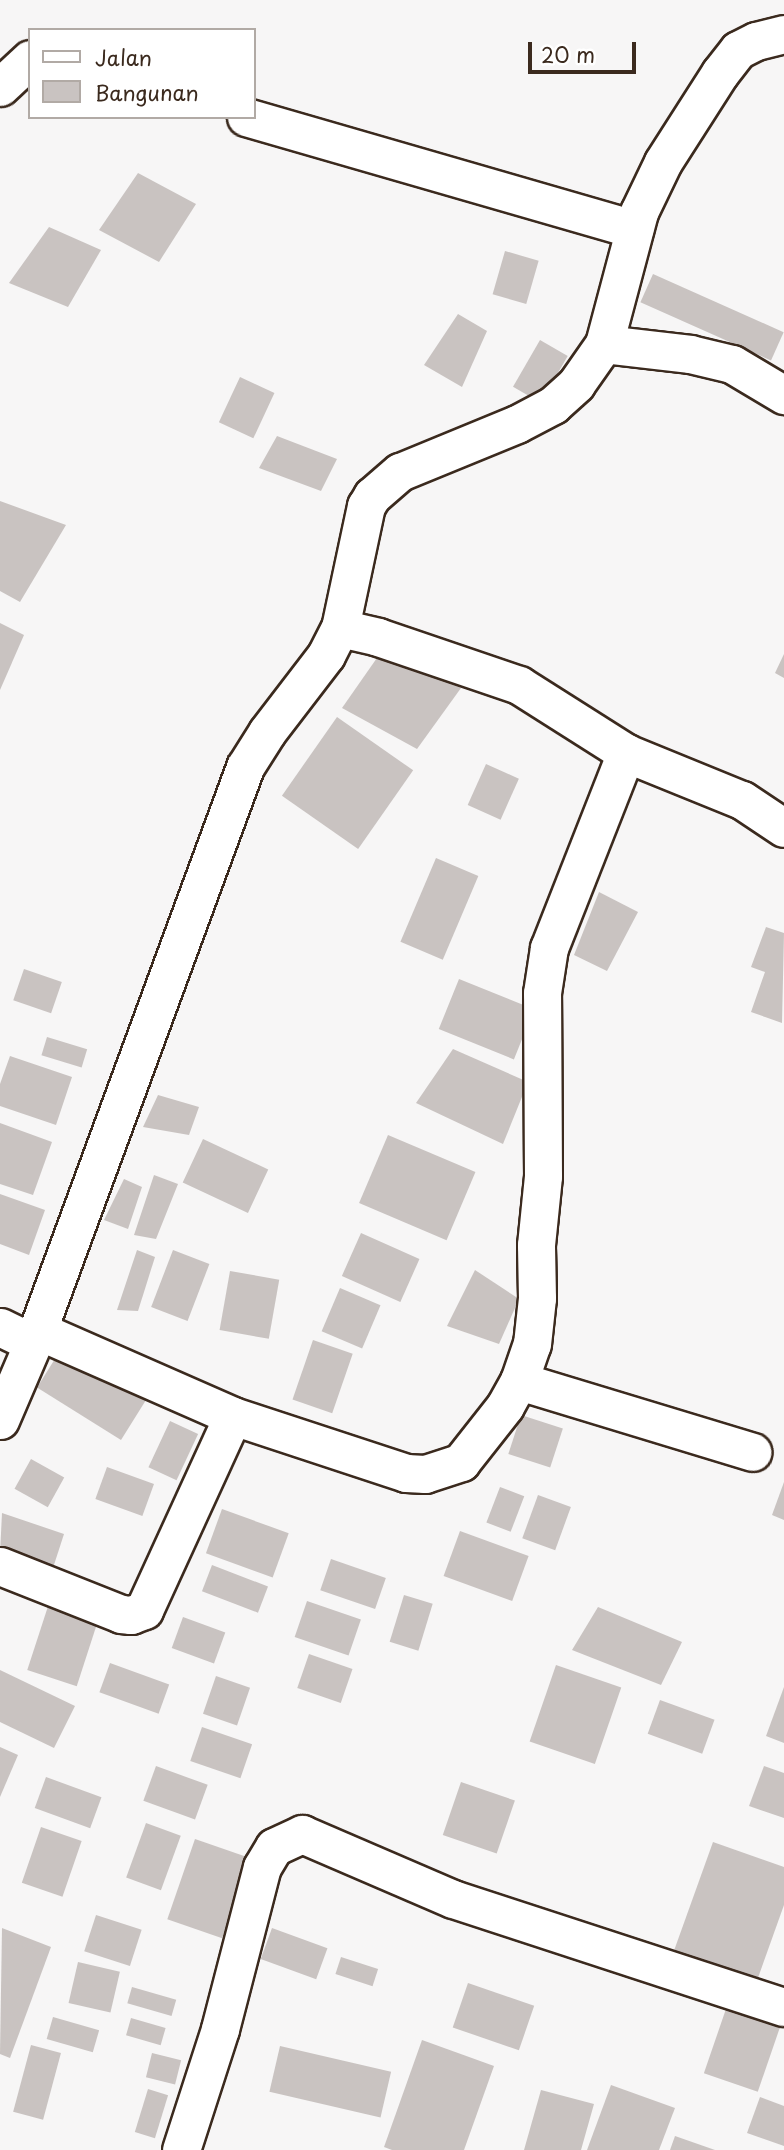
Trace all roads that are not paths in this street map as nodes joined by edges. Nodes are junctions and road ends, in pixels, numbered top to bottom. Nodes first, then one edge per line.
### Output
1 (784, 34) edge
2 (28, 61) edge
3 (0, 87) edge
4 (253, 119) edge
5 (634, 229) junction
6 (604, 344) junction
7 (784, 396) edge
8 (340, 628) junction
9 (626, 754) junction
10 (784, 828) edge
11 (0, 1327) edge
12 (35, 1336) junction
13 (519, 1381) junction
14 (233, 1416) junction
15 (0, 1420) edge
16 (752, 1451) dead end
17 (0, 1566) edge
18 (784, 2007) edge
19 (181, 2150) edge

1 - 5 street
2 - 3 street
4 - 5 street
5 - 6 street
6 - 7 street
6 - 8 street
8 - 9 street
8 - 12 street
9 - 10 street
9 - 13 street
11 - 12 street
12 - 14 street
12 - 15 street
13 - 14 street
13 - 16 street
14 - 17 street
18 - 19 street

